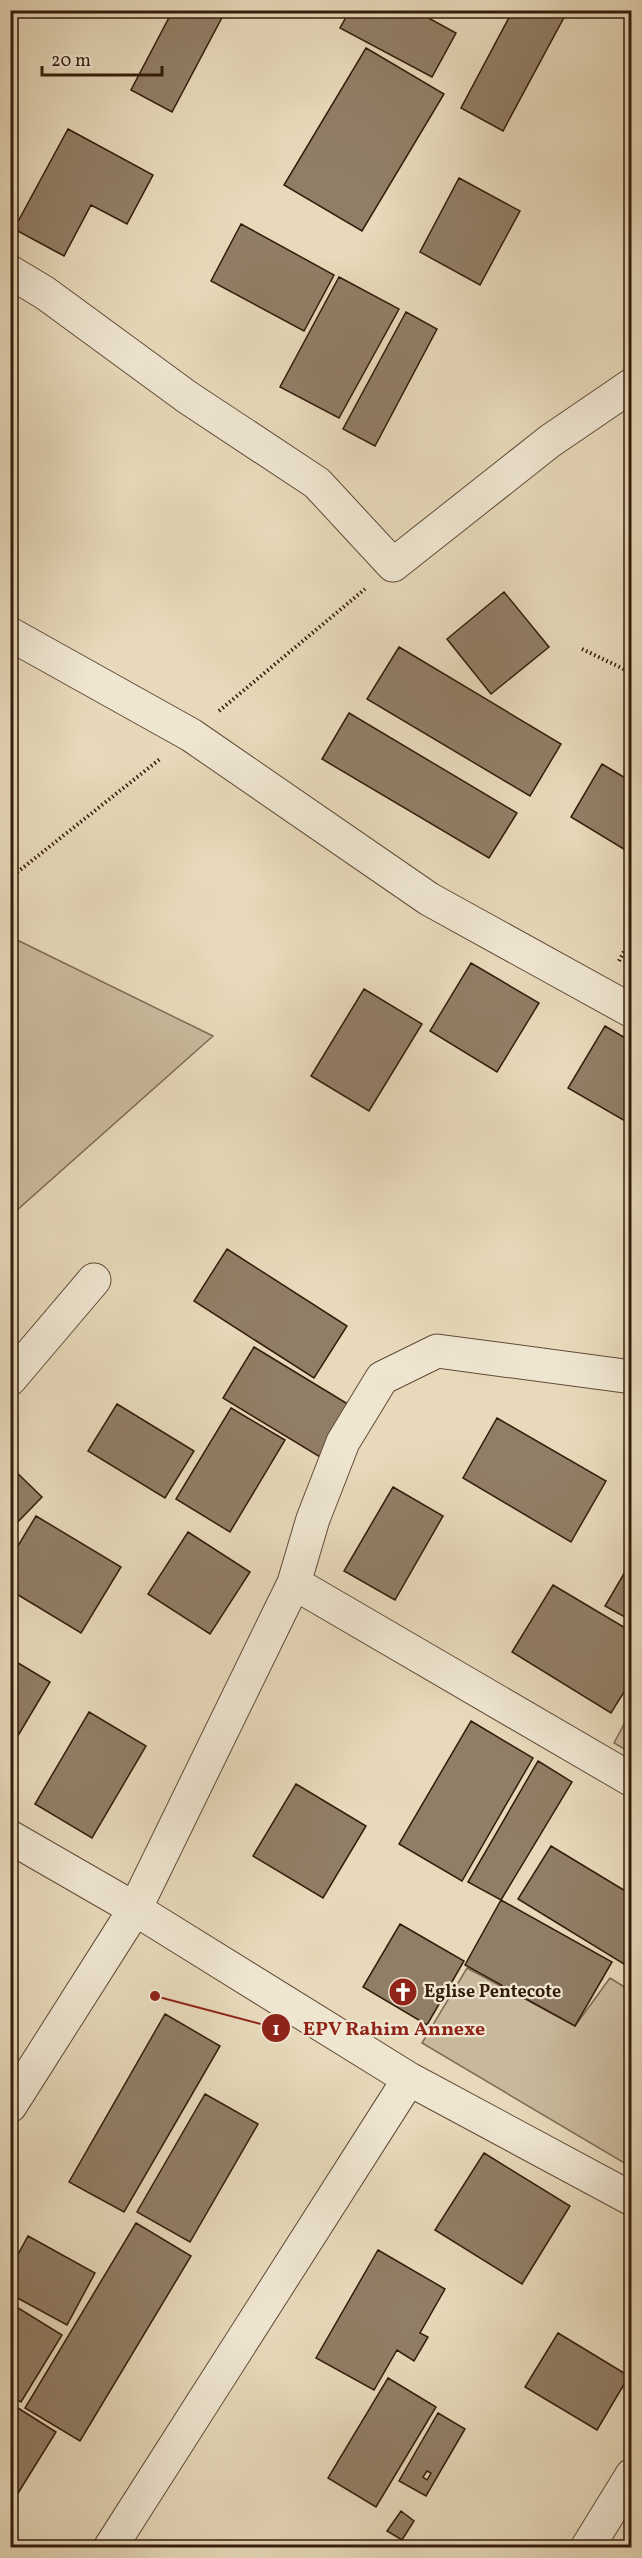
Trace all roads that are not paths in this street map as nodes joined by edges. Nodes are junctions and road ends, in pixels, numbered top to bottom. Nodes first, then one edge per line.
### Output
1 (10, 272) edge
2 (632, 385) edge
3 (10, 634) edge
4 (632, 1011) edge
5 (94, 1280) dead end
6 (632, 1377) edge
7 (10, 1379) edge
8 (294, 1583) junction
9 (632, 1780) edge
10 (10, 1837) edge
11 (135, 1909) junction
12 (409, 2079) junction
13 (10, 2106) edge
14 (632, 2199) edge
15 (632, 2475) edge
16 (110, 2547) edge
17 (587, 2547) edge

1 - 2 street
3 - 4 street
5 - 7 street
6 - 8 street
8 - 9 street
8 - 11 street
10 - 11 street
11 - 12 street
11 - 13 street
12 - 14 street
12 - 16 street
15 - 17 street

